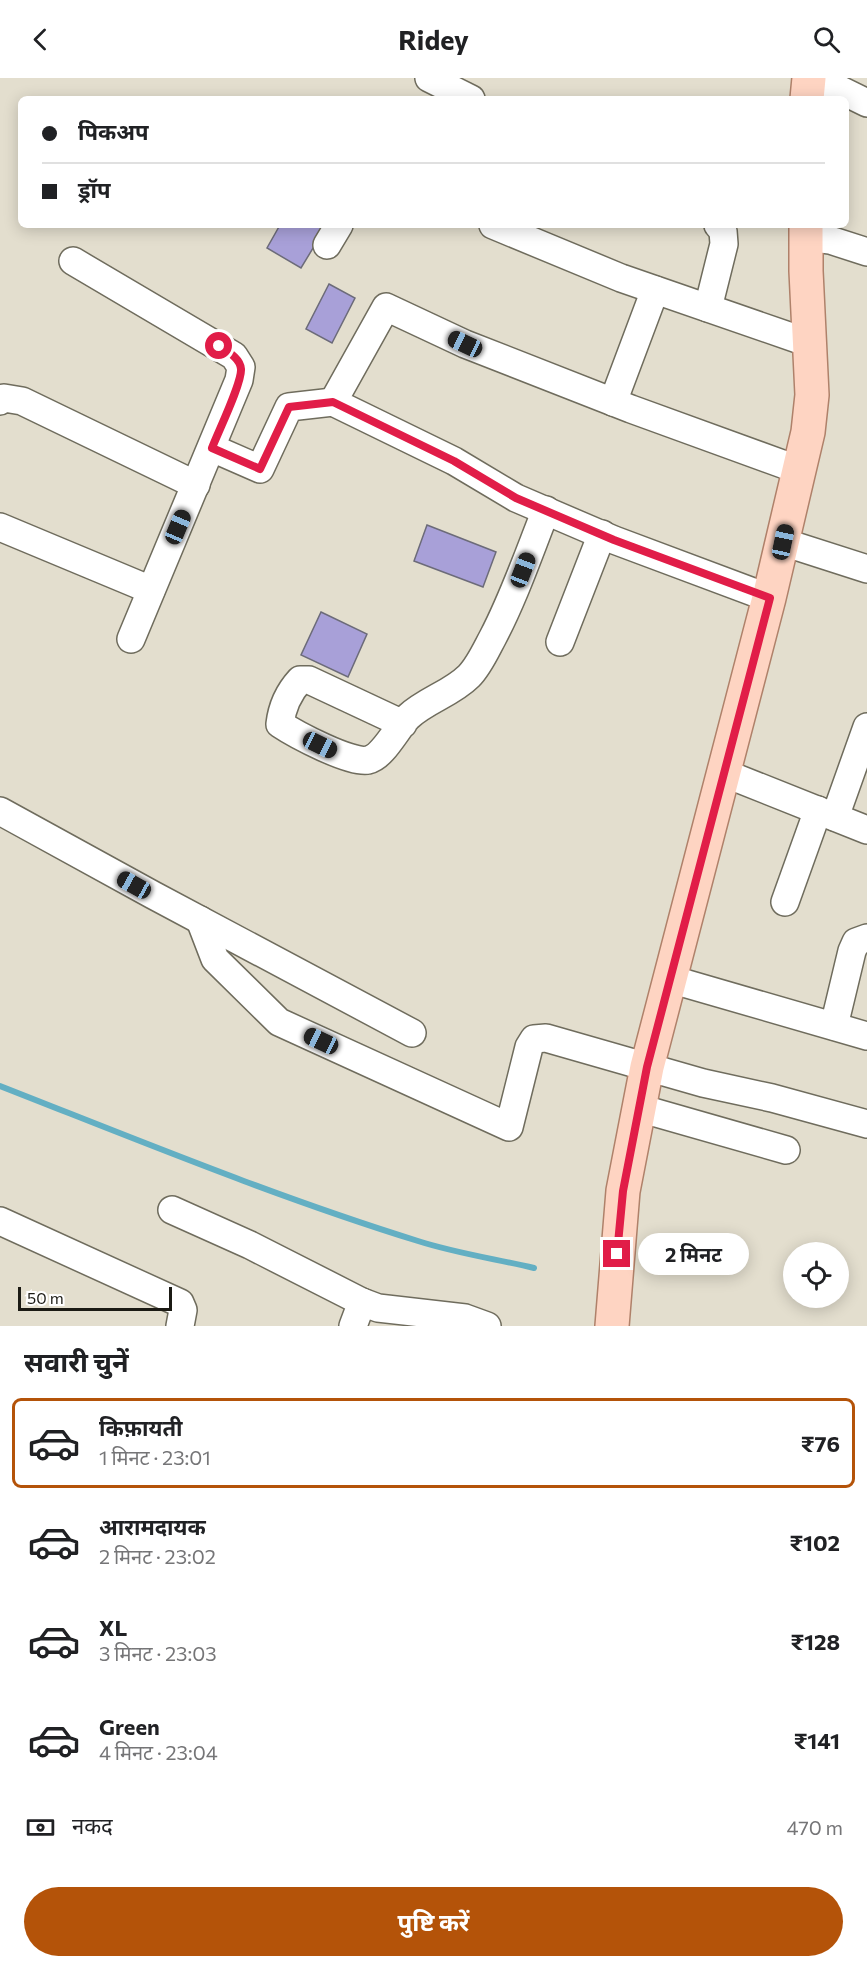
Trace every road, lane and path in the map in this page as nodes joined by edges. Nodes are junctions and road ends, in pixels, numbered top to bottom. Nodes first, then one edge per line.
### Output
1 (429, 78) edge
2 (809, 78) edge
3 (816, 78) edge
4 (465, 96) edge
5 (807, 96) edge
6 (867, 103) edge
7 (500, 228) edge
8 (720, 228) edge
9 (806, 231) edge
10 (867, 252) edge
11 (73, 261) dead end
12 (655, 290) junction
13 (708, 308) junction
14 (809, 343) junction
15 (0, 401) edge
16 (333, 402) junction
17 (613, 402) junction
18 (212, 448) junction
19 (799, 470) junction
20 (196, 485) junction
21 (546, 510) junction
22 (0, 527) edge
23 (602, 534) junction
24 (783, 542) junction
25 (867, 569) edge
26 (151, 590) junction
27 (770, 598) junction
28 (131, 639) dead end
29 (560, 642) dead end
30 (403, 724) dead end
31 (867, 727) edge
32 (724, 773) junction
33 (0, 811) edge
34 (826, 814) junction
35 (867, 830) edge
36 (785, 902) dead end
37 (200, 920) junction
38 (867, 938) edge
39 (670, 979) junction
40 (834, 1026) junction
41 (412, 1033) dead end
42 (867, 1035) edge
43 (647, 1067) junction
44 (639, 1108) junction
45 (867, 1124) edge
46 (786, 1150) dead end
47 (172, 1210) dead end
48 (0, 1221) edge
49 (357, 1314) edge
50 (180, 1326) edge
51 (487, 1326) edge
52 (612, 1326) edge

1 - 4 street
2 - 5 main road
3 - 6 street
7 - 12 street
8 - 13 street
9 - 10 street
9 - 14 main road
11 - 18 street
12 - 13 street
12 - 17 street
13 - 14 street
14 - 19 main road
15 - 20 street
16 - 17 street
16 - 18 street
16 - 21 street
17 - 19 street
18 - 20 street
19 - 24 main road
20 - 26 street
21 - 23 street
21 - 30 street
22 - 26 street
23 - 27 street
23 - 29 street
24 - 25 street
24 - 27 main road
26 - 28 street
27 - 32 main road
31 - 34 street
32 - 34 street
32 - 39 main road
33 - 37 street
34 - 35 street
34 - 36 street
37 - 41 street
37 - 43 street
38 - 40 street
39 - 40 street
39 - 43 main road
40 - 42 street
43 - 44 main road
43 - 45 street
44 - 46 street
44 - 52 main road
47 - 49 street
48 - 50 street
49 - 51 street

